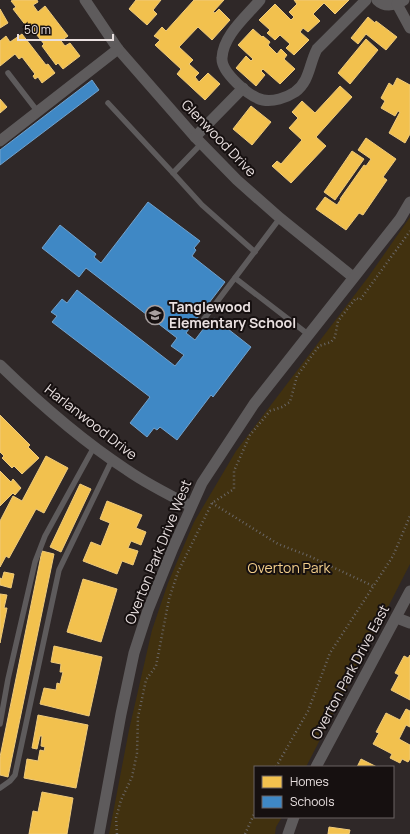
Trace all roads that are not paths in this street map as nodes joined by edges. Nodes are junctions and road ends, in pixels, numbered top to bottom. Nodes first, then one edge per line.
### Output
1 (85, 0) edge
2 (260, 0) edge
3 (366, 0) edge
4 (377, 0) edge
5 (400, 2) edge
6 (410, 28) edge
7 (118, 49) junction
8 (8, 73) dead end
9 (243, 88) junction
10 (108, 103) dead end
11 (38, 112) junction
12 (198, 140) junction
13 (0, 141) edge
14 (173, 173) junction
15 (410, 202) edge
16 (280, 218) junction
17 (255, 252) junction
18 (353, 277) junction
19 (235, 278) junction
20 (201, 323) dead end
21 (309, 334) junction
22 (1, 369) edge
23 (94, 447) junction
24 (112, 460) junction
25 (190, 506) junction
26 (410, 591) edge
27 (397, 618) junction
28 (410, 623) edge
29 (0, 724) edge
30 (317, 766) edge
31 (0, 788) edge
32 (294, 818) edge
33 (99, 834) edge
34 (288, 834) edge

1 - 7 street, Glenwood Drive
2 - 9 street
3 - 9 street
4 - 5 street
5 - 6 street
7 - 11 street
7 - 12 street, Glenwood Drive
8 - 11 lane
9 - 12 street
10 - 14 lane
11 - 13 street
12 - 14 lane
12 - 16 street, Glenwood Drive
14 - 17 lane
15 - 18 street, Overton Park Drive West
16 - 17 lane
16 - 18 street, Glenwood Drive
17 - 19 lane
18 - 21 street, Overton Park Drive West
19 - 20 lane
19 - 21 lane
21 - 25 street, Overton Park Drive West
22 - 23 street, Harlanwood Drive
23 - 24 street, Harlanwood Drive
23 - 29 lane
24 - 25 street, Harlanwood Drive
24 - 31 lane
25 - 33 street, Overton Park Drive West
26 - 27 street, Overton Park Drive East
27 - 28 street
27 - 30 street, Overton Park Drive East
32 - 34 street

